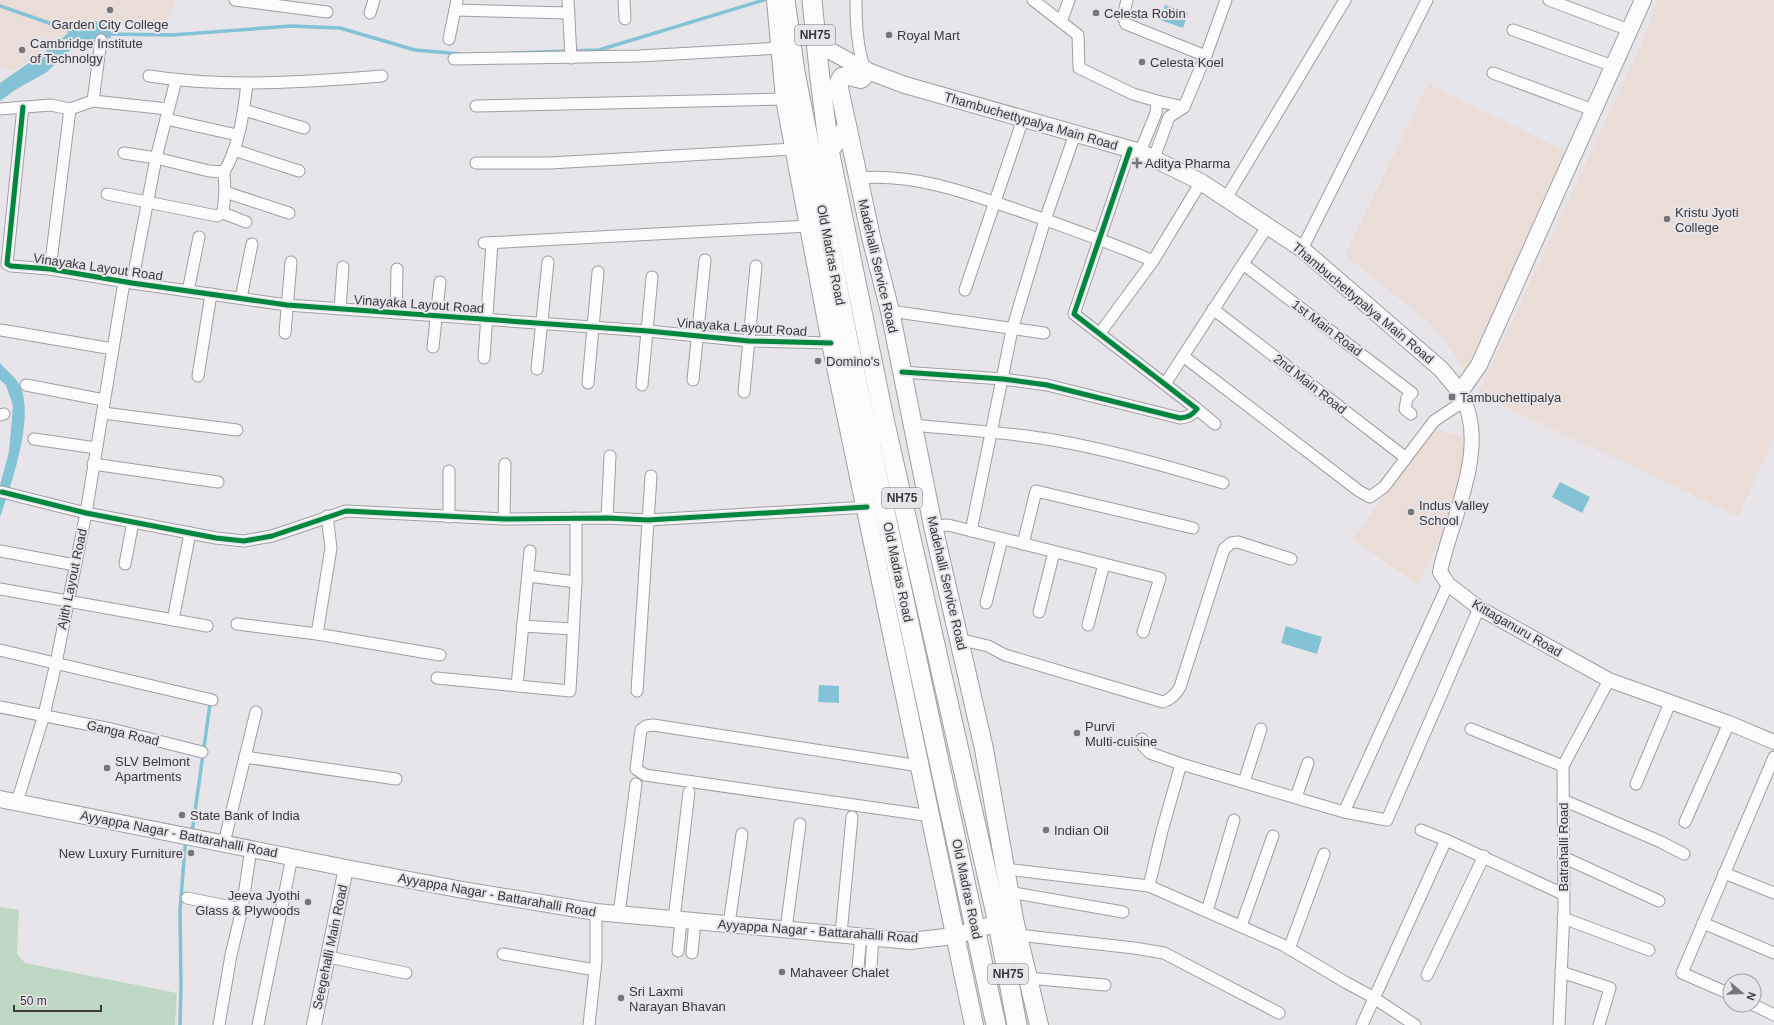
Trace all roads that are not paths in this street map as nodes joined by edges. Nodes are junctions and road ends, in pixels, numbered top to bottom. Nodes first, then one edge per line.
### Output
1 (235, 0) edge
2 (374, 0) edge
3 (568, 0) edge
4 (624, 0) edge
5 (776, 0) edge
6 (785, 0) edge
7 (812, 0) edge
8 (856, 0) edge
9 (1032, 0) edge
10 (1068, 0) edge
11 (1127, 0) edge
12 (1226, 0) edge
13 (1345, 0) edge
14 (1427, 0) edge
15 (1549, 0) edge
16 (1643, 0) edge
17 (456, 5) edge
18 (326, 12) dead end
19 (370, 13) dead end
20 (569, 13) junction
21 (624, 19) dead end
22 (1061, 22) junction
23 (1513, 30) dead end
24 (1629, 30) junction
25 (450, 39) dead end
26 (101, 40) dead end
27 (816, 43) junction
28 (780, 48) junction
29 (571, 53) junction
30 (1206, 56) junction
31 (454, 59) dead end
32 (1613, 66) junction
33 (865, 70) junction
34 (1493, 73) dead end
35 (149, 76) dead end
36 (382, 76) dead end
37 (176, 80) junction
38 (247, 83) junction
39 (785, 99) junction
40 (93, 101) junction
41 (1158, 101) junction
42 (476, 106) dead end
43 (23, 107) junction
44 (1184, 107) junction
45 (0, 109) edge
46 (70, 109) junction
47 (244, 110) junction
48 (1593, 110) junction
49 (167, 114) junction
50 (1023, 118) junction
51 (304, 128) dead end
52 (847, 128) junction
53 (1075, 134) junction
54 (237, 135) junction
55 (794, 149) junction
56 (234, 150) junction
57 (830, 150) junction
58 (124, 153) dead end
59 (1142, 153) junction
60 (156, 158) junction
61 (476, 163) dead end
62 (299, 171) dead end
63 (224, 172) junction
64 (858, 178) junction
65 (1201, 182) junction
66 (225, 192) junction
67 (107, 194) dead end
68 (1226, 200) junction
69 (147, 202) junction
70 (994, 202) junction
71 (223, 213) junction
72 (289, 213) dead end
73 (1045, 220) junction
74 (246, 222) dead end
75 (809, 226) junction
76 (1267, 227) junction
77 (198, 236) dead end
78 (1100, 238) junction
79 (252, 244) dead end
80 (1302, 250) junction
81 (705, 260) dead end
82 (1154, 261) junction
83 (291, 262) dead end
84 (548, 262) dead end
85 (1243, 264) junction
86 (756, 266) dead end
87 (343, 267) dead end
88 (50, 268) junction
89 (397, 269) dead end
90 (598, 272) dead end
91 (652, 277) dead end
92 (440, 282) dead end
93 (128, 283) junction
94 (965, 290) dead end
95 (188, 291) junction
96 (210, 294) junction
97 (241, 298) junction
98 (287, 304) junction
99 (340, 309) junction
100 (1214, 310) junction
101 (890, 311) junction
102 (396, 314) junction
103 (436, 316) junction
104 (488, 320) junction
105 (543, 324) junction
106 (593, 327) junction
107 (1, 330) edge
108 (1012, 330) junction
109 (648, 331) junction
110 (285, 333) dead end
111 (1044, 333) dead end
112 (1100, 333) junction
113 (698, 336) junction
114 (749, 341) junction
115 (831, 343) junction
116 (433, 347) dead end
117 (113, 349) junction
118 (1183, 356) junction
119 (484, 358) dead end
120 (538, 369) dead end
121 (902, 372) junction
122 (198, 376) dead end
123 (1003, 379) junction
124 (693, 380) dead end
125 (588, 383) dead end
126 (1165, 384) junction
127 (26, 385) dead end
128 (642, 385) dead end
129 (744, 392) dead end
130 (1462, 396) junction
131 (104, 400) junction
132 (1197, 409) junction
133 (103, 413) junction
134 (1411, 414) dead end
135 (1216, 424) dead end
136 (914, 426) junction
137 (237, 430) dead end
138 (993, 432) junction
139 (34, 439) dead end
140 (96, 448) junction
141 (610, 456) dead end
142 (1406, 458) junction
143 (93, 464) junction
144 (505, 464) dead end
145 (449, 471) dead end
146 (651, 476) dead end
147 (218, 482) dead end
148 (1223, 483) dead end
149 (2, 492) dead end
150 (866, 507) junction
151 (86, 513) junction
152 (327, 516) junction
153 (449, 517) junction
154 (576, 518) junction
155 (608, 518) junction
156 (504, 519) junction
157 (648, 520) junction
158 (133, 522) junction
159 (934, 526) junction
160 (1193, 528) dead end
161 (971, 531) junction
162 (190, 533) junction
163 (1002, 539) junction
164 (1023, 544) junction
165 (0, 550) edge
166 (530, 551) dead end
167 (1054, 552) junction
168 (1290, 559) dead end
169 (125, 564) dead end
170 (1104, 564) junction
171 (75, 565) junction
172 (528, 576) junction
173 (576, 582) junction
174 (1448, 584) junction
175 (0, 589) edge
176 (67, 601) junction
177 (986, 603) dead end
178 (1479, 608) junction
179 (1039, 612) dead end
180 (173, 620) junction
181 (237, 624) dead end
182 (1088, 625) dead end
183 (207, 626) dead end
184 (522, 626) junction
185 (573, 629) junction
186 (1143, 632) dead end
187 (317, 634) junction
188 (958, 639) junction
189 (0, 650) edge
190 (440, 655) dead end
191 (56, 663) junction
192 (437, 678) dead end
193 (1609, 680) junction
194 (517, 686) junction
195 (637, 691) dead end
196 (212, 700) dead end
197 (1670, 703) junction
198 (0, 706) edge
199 (256, 712) dead end
200 (44, 715) junction
201 (1729, 723) junction
202 (1261, 729) dead end
203 (1471, 729) dead end
204 (1142, 739) dead end
205 (1774, 742) edge
206 (202, 752) dead end
207 (245, 756) junction
208 (1774, 757) edge
209 (1308, 763) dead end
210 (1181, 764) junction
211 (920, 766) junction
212 (1563, 766) junction
213 (396, 779) dead end
214 (1244, 782) junction
215 (636, 784) dead end
216 (1636, 784) dead end
217 (688, 792) dead end
218 (1296, 797) junction
219 (0, 799) edge
220 (1563, 800) junction
221 (17, 802) junction
222 (1344, 812) junction
223 (932, 816) junction
224 (852, 817) dead end
225 (1234, 820) dead end
226 (1685, 822) dead end
227 (800, 824) dead end
228 (1421, 830) dead end
229 (742, 834) dead end
230 (1272, 836) dead end
231 (1446, 840) junction
232 (224, 843) junction
233 (251, 848) junction
234 (1324, 854) dead end
235 (1684, 854) dead end
236 (1484, 856) junction
237 (292, 857) junction
238 (1563, 857) junction
239 (346, 868) junction
240 (1006, 869) junction
241 (1724, 873) junction
242 (1149, 886) junction
243 (1009, 892) junction
244 (1774, 892) edge
245 (1564, 894) junction
246 (187, 898) dead end
247 (1660, 901) dead end
248 (242, 909) junction
249 (1207, 911) junction
250 (596, 912) junction
251 (1123, 912) dead end
252 (619, 914) junction
253 (1563, 918) junction
254 (683, 920) junction
255 (998, 923) junction
256 (1703, 923) junction
257 (729, 924) junction
258 (1241, 926) junction
259 (786, 929) junction
260 (976, 929) junction
261 (841, 934) junction
262 (1018, 935) junction
263 (954, 936) junction
264 (867, 937) junction
265 (1289, 949) junction
266 (1649, 950) dead end
267 (678, 951) dead end
268 (692, 953) dead end
269 (1774, 953) edge
270 (503, 954) dead end
271 (328, 957) junction
272 (858, 967) dead end
273 (871, 967) dead end
274 (595, 970) junction
275 (1561, 972) junction
276 (406, 973) dead end
277 (1427, 975) dead end
278 (1028, 978) junction
279 (1105, 985) dead end
280 (1722, 990) edge
281 (1376, 998) junction
282 (1762, 1009) edge
283 (1279, 1013) dead end
284 (1774, 1015) edge
285 (219, 1025) edge
286 (258, 1025) edge
287 (314, 1025) edge
288 (589, 1025) edge
289 (974, 1025) edge
290 (996, 1025) edge
291 (1017, 1025) edge
292 (1039, 1025) edge
293 (1362, 1025) edge
294 (1415, 1025) edge
295 (1559, 1025) edge
296 (1599, 1025) edge

1 - 18 street
2 - 19 street
3 - 20 street
4 - 21 street
5 - 28 main road
6 - 260 highway, Old Madras Road / NH75
7 - 27 highway, Old Madras Road / NH75
8 - 33 street
9 - 22 street
10 - 22 street
11 - 30 street
12 - 30 street
13 - 68 street
14 - 80 street
15 - 24 street
16 - 24 main road
17 - 20 street
17 - 25 street
20 - 29 street
22 - 41 street
23 - 32 street
24 - 32 main road
26 - 40 street
27 - 33 main road, Thambuchettypalya Main Road
27 - 57 highway, Old Madras Road / NH75
28 - 29 street
28 - 39 main road
29 - 31 street
30 - 44 street
32 - 48 main road
33 - 50 main road, Thambuchettypalya Main Road
33 - 52 main road, Madehalli Service Road
34 - 48 street
35 - 37 street
36 - 38 street
37 - 38 street
37 - 49 street, Ajith Layout Road
38 - 47 street
39 - 42 street
39 - 55 main road
40 - 46 street
40 - 49 street
41 - 44 street
41 - 59 street
43 - 45 street
43 - 46 street
43 - 88 street, Vinayaka Layout Road
44 - 59 street
46 - 88 street
47 - 51 street
47 - 54 street
48 - 130 main road
49 - 54 street
49 - 60 street, Ajith Layout Road
50 - 53 main road, Thambuchettypalya Main Road
50 - 70 street
52 - 57 highway
52 - 64 main road, Madehalli Service Road
53 - 59 main road, Thambuchettypalya Main Road
53 - 73 street
54 - 56 street
55 - 61 street
55 - 75 main road
56 - 62 street
56 - 63 street
57 - 255 highway, Old Madras Road / NH75
58 - 60 street
59 - 65 main road, Thambuchettypalya Main Road
59 - 78 street
60 - 63 street
60 - 69 street, Ajith Layout Road
63 - 66 street
64 - 70 street
64 - 101 main road, Madehalli Service Road
65 - 68 main road, Thambuchettypalya Main Road
65 - 82 street
66 - 71 street
66 - 72 street
67 - 69 street
68 - 76 main road, Thambuchettypalya Main Road
69 - 71 street
69 - 93 street, Ajith Layout Road
70 - 73 street
70 - 94 street
71 - 74 street
73 - 78 street
73 - 108 street
75 - 104 street
75 - 115 main road
76 - 80 main road, Thambuchettypalya Main Road
76 - 85 street
77 - 95 street
78 - 82 street
78 - 112 street
79 - 97 street
80 - 130 main road, Thambuchettypalya Main Road
81 - 113 street
82 - 112 street
83 - 98 street
84 - 105 street
85 - 100 street
85 - 134 street, 1st Main Road
86 - 114 street
87 - 99 street
88 - 93 street, Vinayaka Layout Road
89 - 102 street
90 - 106 street
91 - 109 street
92 - 103 street
93 - 95 street, Vinayaka Layout Road
93 - 117 street, Ajith Layout Road
95 - 96 street, Vinayaka Layout Road
96 - 97 street, Vinayaka Layout Road
96 - 122 street
97 - 98 street, Vinayaka Layout Road
98 - 99 street, Vinayaka Layout Road
98 - 110 street
99 - 102 street, Vinayaka Layout Road
100 - 118 street
100 - 142 street, 2nd Main Road
101 - 108 street
101 - 121 main road, Madehalli Service Road
102 - 103 street, Vinayaka Layout Road
103 - 104 street, Vinayaka Layout Road
103 - 116 street
104 - 105 street, Vinayaka Layout Road
104 - 119 street
105 - 106 street, Vinayaka Layout Road
105 - 120 street
106 - 109 street, Vinayaka Layout Road
106 - 125 street
107 - 117 street
108 - 111 street
108 - 123 street
109 - 113 street, Vinayaka Layout Road
109 - 128 street
112 - 126 street
113 - 114 street, Vinayaka Layout Road
113 - 124 street
114 - 115 street, Vinayaka Layout Road
114 - 129 street
115 - 150 main road
117 - 131 street, Ajith Layout Road
118 - 126 street
118 - 142 street
121 - 123 street
121 - 136 main road, Madehalli Service Road
123 - 132 street
123 - 138 street
126 - 132 street
127 - 131 street
130 - 142 street
130 - 174 street
131 - 133 street, Ajith Layout Road
132 - 135 street
133 - 137 street
133 - 140 street, Ajith Layout Road
136 - 138 street
136 - 159 main road, Madehalli Service Road
138 - 148 street
138 - 161 street
139 - 140 street
140 - 143 street, Ajith Layout Road
141 - 155 street
143 - 147 street
143 - 151 street, Ajith Layout Road
144 - 156 street
145 - 153 street
146 - 157 street
149 - 151 street
150 - 157 street
150 - 211 main road
151 - 158 street
151 - 171 street, Ajith Layout Road
152 - 153 street
152 - 162 street
152 - 187 street
153 - 156 street
154 - 155 street
154 - 156 street
154 - 173 street
155 - 157 street
157 - 195 street
158 - 162 street
158 - 169 street
159 - 161 street
159 - 188 main road, Madehalli Service Road
160 - 164 street
161 - 163 street
162 - 180 street
163 - 164 street
163 - 177 street
164 - 167 street
165 - 171 street
166 - 172 street
167 - 170 street
167 - 179 street
168 - 188 street
170 - 182 street
170 - 186 street
171 - 176 street, Ajith Layout Road
172 - 173 street
172 - 184 street
173 - 185 street
174 - 178 street, Kittaganuru Road
174 - 222 street
175 - 176 street
176 - 180 street
176 - 191 street, Ajith Layout Road
178 - 193 street, Kittaganuru Road
178 - 222 street
180 - 183 street
181 - 187 street
184 - 185 street
184 - 194 street
185 - 194 street
187 - 190 street
188 - 240 main road, Madehalli Service Road
189 - 191 street
191 - 196 street
191 - 200 street, Ajith Layout Road
192 - 194 street
193 - 197 street, Kittaganuru Road
193 - 212 street, Batrahalli Road
197 - 201 street, Kittaganuru Road
197 - 216 street
198 - 200 street, Ganga Road
199 - 207 street
200 - 206 street, Ganga Road
200 - 221 street, Ajith Layout Road
201 - 205 street, Kittaganuru Road
201 - 226 street
202 - 214 street
203 - 212 street
204 - 210 street
207 - 213 street
207 - 232 street
208 - 241 street
209 - 218 street
210 - 214 street
210 - 242 street
211 - 223 main road
211 - 223 street
212 - 220 street, Batrahalli Road
214 - 218 street
215 - 252 street
217 - 254 street
218 - 222 street
219 - 221 main road, Ayyappa Nagar - Battarahalli Road
220 - 235 street
220 - 238 street, Batrahalli Road
221 - 232 main road, Ayyappa Nagar - Battarahalli Road
223 - 263 main road
224 - 261 street
225 - 249 street
227 - 259 street
228 - 231 street
229 - 257 street
230 - 258 street
231 - 236 street
231 - 281 street
232 - 233 main road, Ayyappa Nagar - Battarahalli Road
233 - 237 main road, Ayyappa Nagar - Battarahalli Road
233 - 248 street
234 - 265 street
236 - 245 street
236 - 277 street
237 - 239 main road, Ayyappa Nagar - Battarahalli Road
237 - 286 street
238 - 245 street, Batrahalli Road
238 - 247 street
239 - 250 main road, Ayyappa Nagar - Battarahalli Road
239 - 271 street, Seegehalli Main Road
240 - 242 street
240 - 243 main road, Madehalli Service Road
241 - 244 street
241 - 256 street
242 - 249 street
243 - 251 street
243 - 262 main road, Madehalli Service Road
245 - 253 street, Batrahalli Road
246 - 248 street
248 - 285 street
249 - 258 street
250 - 252 main road, Ayyappa Nagar - Battarahalli Road
250 - 274 street
252 - 254 main road, Ayyappa Nagar - Battarahalli Road
253 - 266 street
253 - 275 street, Batrahalli Road
254 - 257 main road, Ayyappa Nagar - Battarahalli Road
254 - 267 street
254 - 268 street
255 - 260 main road, Ayyappa Nagar - Battarahalli Road
255 - 291 highway, Old Madras Road / NH75
256 - 269 street
256 - 280 street
257 - 259 main road, Ayyappa Nagar - Battarahalli Road
258 - 265 street
259 - 261 main road, Ayyappa Nagar - Battarahalli Road
260 - 263 main road, Ayyappa Nagar - Battarahalli Road
260 - 290 highway, Old Madras Road / NH75
261 - 264 main road, Ayyappa Nagar - Battarahalli Road
262 - 278 main road, Madehalli Service Road
262 - 283 street
263 - 264 main road, Ayyappa Nagar - Battarahalli Road
263 - 289 main road
264 - 272 street
264 - 273 street
265 - 281 street
270 - 274 street
271 - 276 street
271 - 287 street, Seegehalli Main Road
274 - 288 street
275 - 295 street, Batrahalli Road
275 - 296 street
278 - 279 street
278 - 292 main road, Madehalli Service Road
281 - 293 street
281 - 294 street
282 - 284 street

